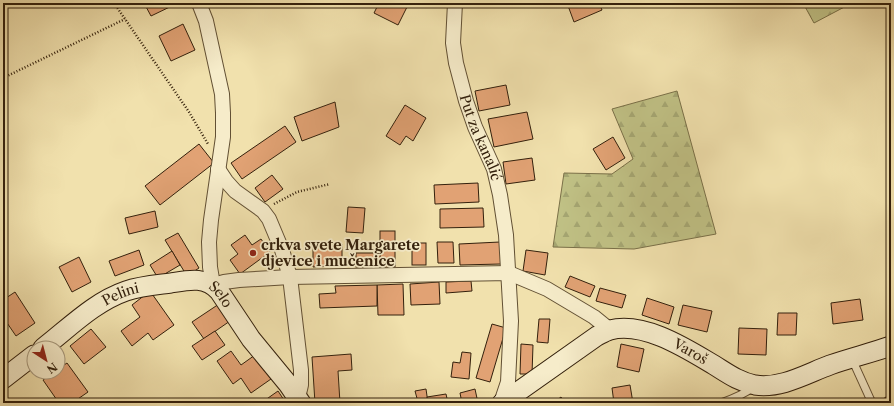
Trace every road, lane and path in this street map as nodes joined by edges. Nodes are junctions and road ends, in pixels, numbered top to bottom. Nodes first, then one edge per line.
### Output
1 (114, 3) edge
2 (199, 3) edge
3 (455, 3) edge
4 (125, 19) junction
5 (3, 78) edge
6 (220, 154) junction
7 (218, 169) junction
8 (330, 184) dead end
9 (263, 211) junction
10 (508, 273) junction
11 (290, 277) junction
12 (213, 285) junction
13 (610, 330) junction
14 (53, 340) edge
15 (891, 346) edge
16 (852, 358) junction
17 (26, 361) edge
18 (3, 380) edge
19 (756, 385) junction
20 (300, 400) edge
21 (502, 403) edge
22 (720, 403) edge
23 (872, 403) edge

1 - 4 path
2 - 6 street, Selo
3 - 10 street, Put za kanalić
4 - 5 path
4 - 6 path
6 - 7 street, Selo
7 - 9 street, Selo
7 - 12 street, Selo
8 - 9 path
9 - 11 street, Selo
10 - 11 street
10 - 13 street
10 - 21 street, Put za kanalić
11 - 12 street
11 - 20 street, Selo
12 - 14 main road, Pelini
12 - 20 main road, Selo
13 - 19 main road, Varoš
13 - 21 main road, Varoš
15 - 16 main road, Varoš
16 - 19 main road, Varoš
16 - 23 lane
17 - 18 main road
19 - 22 lane

